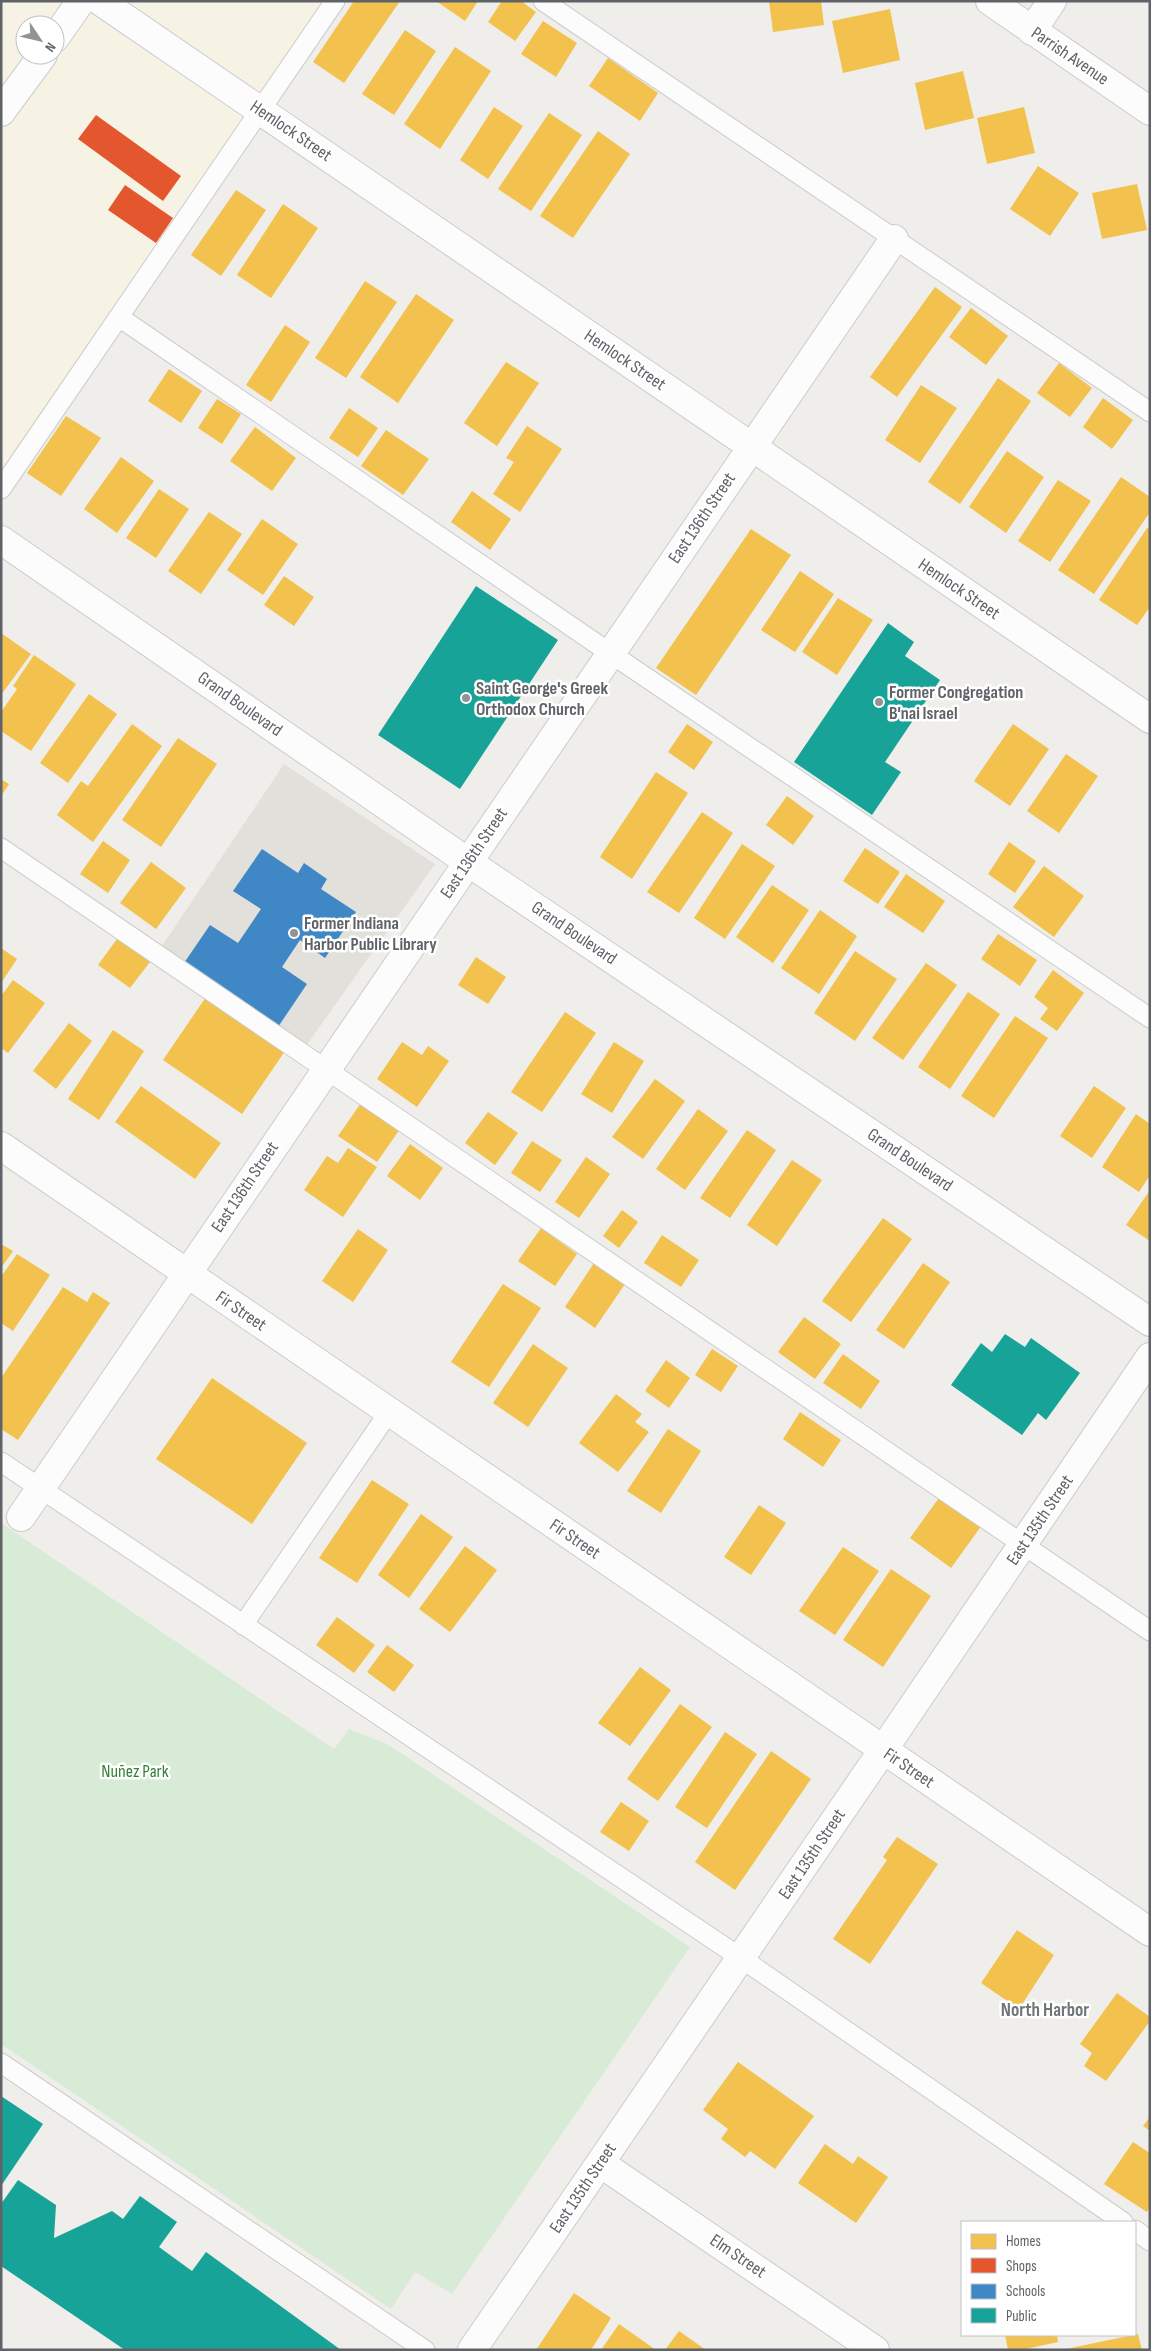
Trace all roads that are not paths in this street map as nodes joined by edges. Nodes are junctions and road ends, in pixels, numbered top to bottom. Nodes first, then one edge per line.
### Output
1 (82, 1) edge
2 (100, 1) edge
3 (335, 1) edge
4 (543, 1) edge
5 (990, 1) edge
6 (1052, 1) edge
7 (65, 24) edge
8 (1032, 31) junction
9 (36, 65) edge
10 (1150, 110) edge
11 (260, 111) junction
12 (1, 112) edge
13 (894, 239) junction
14 (119, 317) junction
15 (1150, 412) edge
16 (751, 447) junction
17 (1, 489) edge
18 (1, 540) edge
19 (610, 653) junction
20 (1150, 719) edge
21 (1, 848) edge
22 (468, 862) junction
23 (1150, 1018) edge
24 (326, 1070) junction
25 (1, 1146) edge
26 (186, 1273) junction
27 (1150, 1322) edge
28 (1150, 1357) edge
29 (389, 1412) junction
30 (1, 1462) edge
31 (40, 1489) junction
32 (21, 1517) dead end
33 (1022, 1545) junction
34 (243, 1625) junction
35 (1150, 1631) edge
36 (884, 1750) junction
37 (1150, 1932) edge
38 (741, 1958) junction
39 (1, 2064) edge
40 (600, 2163) junction
41 (1122, 2221) edge
42 (1136, 2231) edge
43 (1150, 2241) edge
44 (424, 2350) edge
45 (472, 2350) edge
46 (875, 2350) edge

1 - 7 street
2 - 11 street, Hemlock Street
3 - 11 lane
4 - 13 lane
5 - 8 street, Parrish Avenue
6 - 8 street
8 - 10 street, Parrish Avenue
9 - 12 street
11 - 14 lane
11 - 16 street, Hemlock Street
13 - 15 lane
13 - 16 street, East 136th Street
14 - 17 lane
14 - 19 lane
16 - 19 street, East 136th Street
16 - 20 street, Hemlock Street
18 - 22 street, Grand Boulevard
19 - 22 street, East 136th Street
19 - 23 lane
21 - 24 lane
22 - 24 street, East 136th Street
22 - 27 street, Grand Boulevard
24 - 26 street, East 136th Street
24 - 33 lane
25 - 26 street, Fir Street
26 - 29 street, Fir Street
26 - 31 street, East 136th Street
28 - 33 street, East 135th Street
29 - 34 lane
29 - 36 street, Fir Street
30 - 31 lane
31 - 32 street, East 136th Street
31 - 34 lane
33 - 35 lane
33 - 36 street, East 135th Street
34 - 38 lane
36 - 37 street, Fir Street
36 - 38 street, East 135th Street
38 - 40 street, East 135th Street
38 - 41 lane
39 - 44 lane
40 - 45 street, East 135th Street
40 - 46 street, Elm Street
42 - 43 lane

